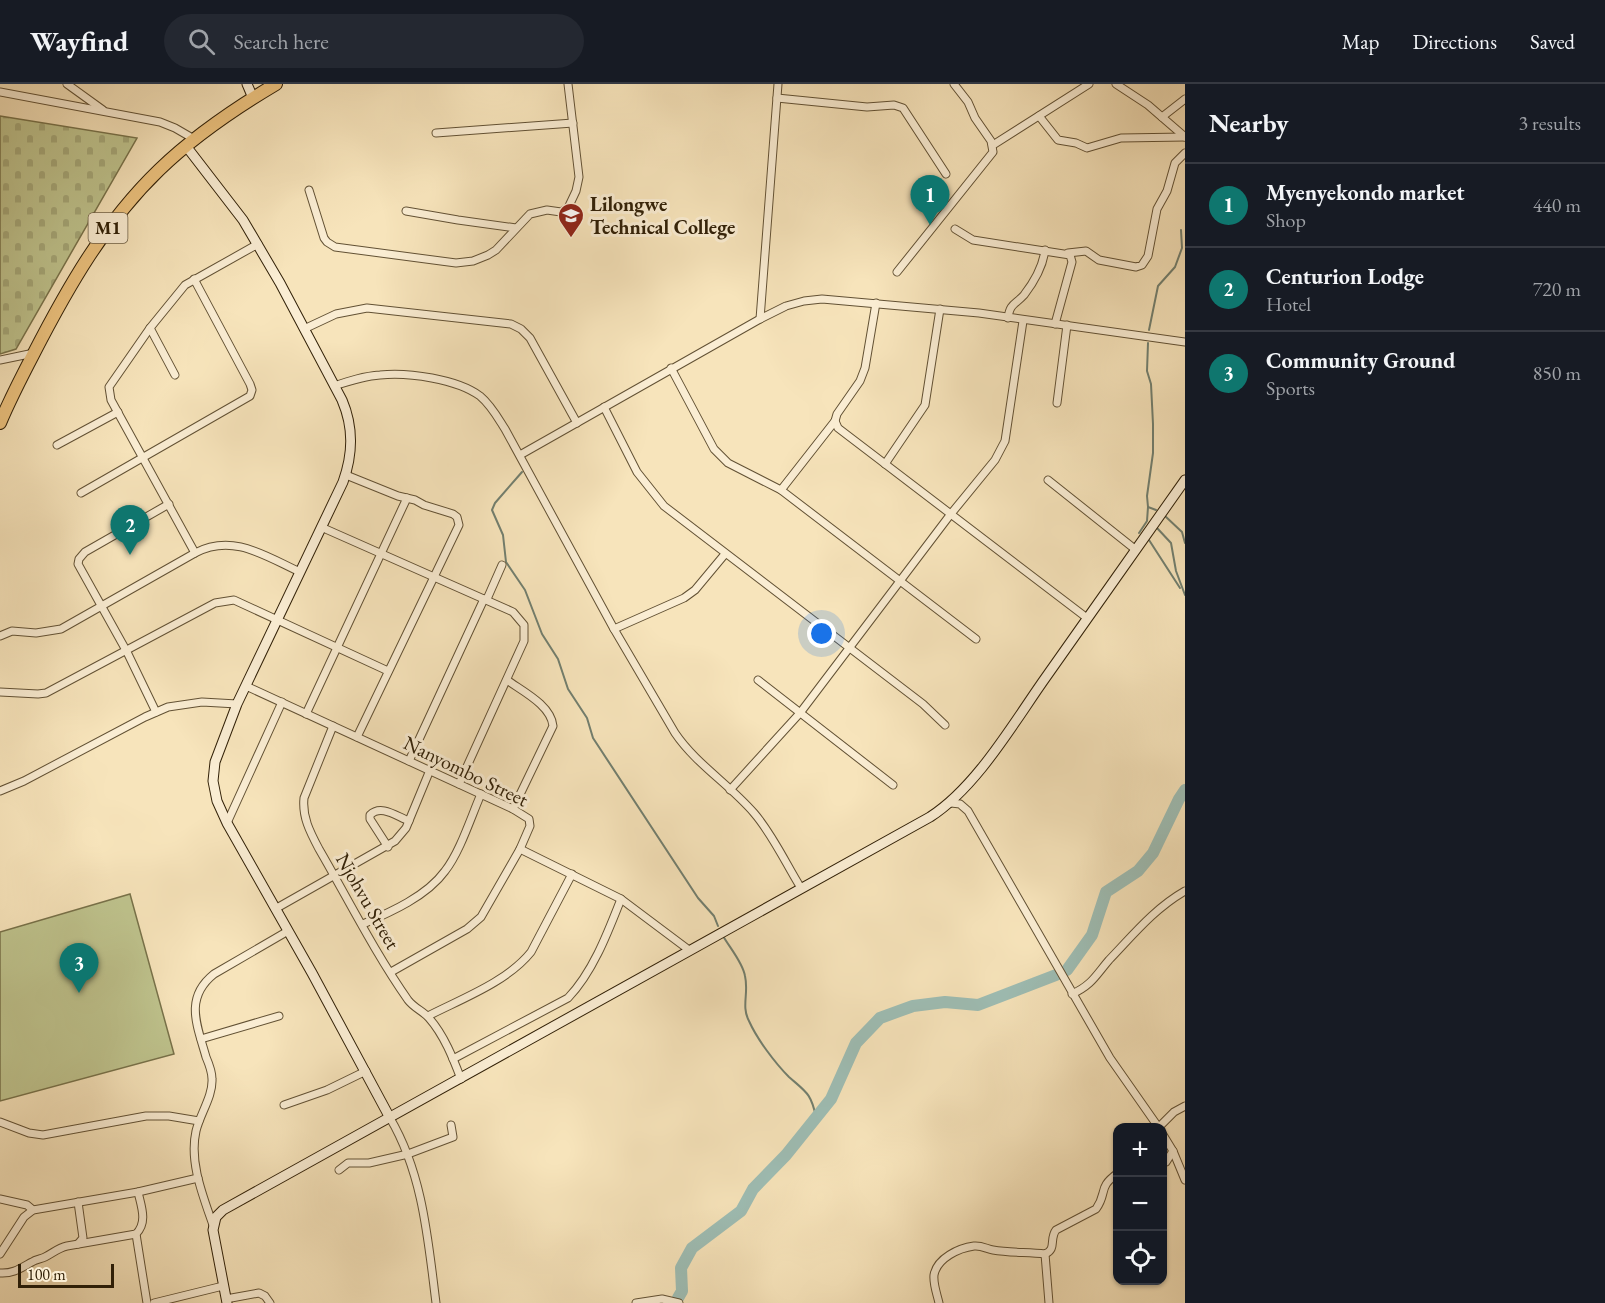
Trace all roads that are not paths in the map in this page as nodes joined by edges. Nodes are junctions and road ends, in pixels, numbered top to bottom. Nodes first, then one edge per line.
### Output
1 (67, 84) edge
2 (247, 84) edge
3 (276, 84) edge
4 (568, 84) edge
5 (778, 84) edge
6 (954, 84) edge
7 (1089, 84) edge
8 (1116, 84) edge
9 (0, 92) edge
10 (253, 98) junction
11 (777, 98) junction
12 (1185, 99) edge
13 (105, 112) junction
14 (1040, 116) junction
15 (1162, 117) junction
16 (573, 123) junction
17 (436, 133) dead end
18 (1185, 137) edge
19 (190, 143) junction
20 (993, 145) junction
21 (1185, 153) edge
22 (946, 174) dead end
23 (309, 190) dead end
24 (405, 211) dead end
25 (516, 228) junction
26 (955, 229) dead end
27 (258, 244) junction
28 (1045, 250) junction
29 (1068, 253) junction
30 (897, 272) dead end
31 (194, 279) junction
32 (876, 303) junction
33 (940, 309) junction
34 (1008, 318) junction
35 (760, 319) junction
36 (1023, 321) junction
37 (1055, 324) junction
38 (1067, 325) junction
39 (150, 328) junction
40 (304, 329) junction
41 (1185, 342) edge
42 (34, 353) junction
43 (0, 360) edge
44 (671, 369) junction
45 (175, 375) dead end
46 (334, 386) junction
47 (1057, 404) dead end
48 (604, 407) junction
49 (118, 412) junction
50 (836, 421) junction
51 (0, 423) edge
52 (577, 423) junction
53 (57, 445) dead end
54 (520, 455) junction
55 (144, 457) junction
56 (885, 464) junction
57 (346, 475) junction
58 (1048, 480) dead end
59 (1185, 480) edge
60 (781, 490) junction
61 (81, 493) dead end
62 (407, 498) junction
63 (169, 504) junction
64 (950, 515) junction
65 (321, 527) junction
66 (1136, 550) junction
67 (195, 553) junction
68 (381, 553) junction
69 (725, 554) junction
70 (502, 565) dead end
71 (300, 572) junction
72 (434, 575) junction
73 (901, 581) junction
74 (486, 599) junction
75 (101, 606) junction
76 (1087, 618) junction
77 (278, 621) junction
78 (614, 629) junction
79 (0, 636) edge
80 (976, 639) dead end
81 (850, 647) junction
82 (336, 648) junction
83 (127, 652) junction
84 (388, 671) junction
85 (507, 680) junction
86 (758, 680) dead end
87 (246, 686) junction
88 (0, 692) edge
89 (282, 702) junction
90 (237, 704) junction
91 (156, 712) junction
92 (800, 713) junction
93 (306, 714) junction
94 (945, 725) dead end
95 (333, 726) junction
96 (357, 737) junction
97 (409, 761) junction
98 (430, 770) junction
99 (459, 784) junction
100 (893, 784) dead end
101 (730, 790) junction
102 (0, 791) edge
103 (481, 794) junction
104 (951, 802) junction
105 (513, 808) junction
106 (409, 821) junction
107 (227, 823) junction
108 (387, 847) junction
109 (519, 849) junction
110 (572, 874) junction
111 (335, 877) junction
112 (801, 888) junction
113 (1185, 891) edge
114 (621, 899) junction
115 (275, 909) junction
116 (363, 924) junction
117 (288, 931) junction
118 (689, 950) junction
119 (391, 972) junction
120 (1072, 994) junction
121 (279, 1016) dead end
122 (428, 1016) junction
123 (201, 1039) junction
124 (453, 1059) junction
125 (366, 1071) junction
126 (461, 1079) junction
127 (284, 1104) dead end
128 (1185, 1107) edge
129 (390, 1118) junction
130 (199, 1121) junction
131 (0, 1122) edge
132 (1156, 1123) edge
133 (1163, 1123) edge
134 (451, 1125) dead end
135 (1167, 1141) edge
136 (1173, 1151) junction
137 (408, 1154) junction
138 (1167, 1160) edge
139 (339, 1170) dead end
140 (1113, 1177) edge
141 (198, 1178) junction
142 (1185, 1180) edge
143 (138, 1192) junction
144 (0, 1199) edge
145 (78, 1202) junction
146 (33, 1210) junction
147 (213, 1225) junction
148 (136, 1234) junction
149 (78, 1244) junction
150 (0, 1254) edge
151 (1045, 1254) junction
152 (0, 1273) edge
153 (224, 1286) junction
154 (226, 1301) edge
155 (147, 1303) edge
156 (154, 1303) edge
157 (270, 1303) edge
158 (436, 1303) edge
159 (636, 1303) edge
160 (679, 1303) edge
161 (939, 1303) edge
162 (1049, 1303) edge

1 - 13 street
2 - 10 street
3 - 10 highway, M1
4 - 16 street
5 - 11 street
6 - 20 street
7 - 14 street
8 - 15 street
9 - 13 street
10 - 19 highway, M1
11 - 22 street
11 - 35 street
12 - 15 street
13 - 19 street
14 - 18 street
14 - 20 street
15 - 18 street
16 - 17 street
16 - 25 street
19 - 27 street
19 - 42 highway, M1
20 - 30 street
21 - 29 street
23 - 25 street
24 - 25 street
26 - 28 street
27 - 31 street
27 - 40 street
28 - 29 street
28 - 34 street
29 - 37 street
31 - 39 street
31 - 55 street
32 - 33 street
32 - 35 street
32 - 50 street
33 - 34 street
33 - 56 street
34 - 36 street
35 - 44 street
36 - 37 street
36 - 64 street
37 - 38 street
38 - 41 street
38 - 47 street
39 - 45 street
39 - 49 street
40 - 46 street
40 - 52 street
42 - 43 street
42 - 51 highway, M1
44 - 48 street
44 - 60 street
46 - 54 street
46 - 57 street
48 - 52 street
48 - 69 street
49 - 53 street
49 - 55 street
50 - 56 street
50 - 60 street
52 - 54 street
54 - 78 street
55 - 61 street
55 - 63 street
56 - 64 street
57 - 62 street
57 - 65 street
58 - 66 street
59 - 66 street
60 - 73 street
62 - 68 street
62 - 72 street
63 - 67 street
63 - 75 street
64 - 73 street
64 - 76 street
65 - 68 street
65 - 71 street
66 - 76 street
67 - 71 street
67 - 75 street
68 - 72 street
68 - 82 street
69 - 78 street
69 - 81 street
70 - 74 street
71 - 77 street
72 - 74 street
72 - 84 street
73 - 80 street
73 - 81 street
74 - 85 street
74 - 97 street
75 - 79 street
75 - 83 street
76 - 104 street
77 - 82 street
77 - 83 street
77 - 87 street
78 - 101 street
81 - 92 street
81 - 94 street
82 - 84 street
82 - 93 street
83 - 88 street
83 - 91 street
84 - 96 street
85 - 99 street
85 - 105 street
86 - 92 street
87 - 89 street, Nanyombo Street
87 - 90 street
89 - 93 street, Nanyombo Street
89 - 107 street
90 - 91 street
90 - 107 street
91 - 102 street
92 - 100 street
92 - 101 street
93 - 95 street, Nanyombo Street
95 - 96 street, Nanyombo Street
95 - 111 street, Njohvu Street
96 - 97 street, Nanyombo Street
97 - 98 street, Nanyombo Street
98 - 99 street, Nanyombo Street
98 - 106 street
99 - 103 street, Nanyombo Street
101 - 112 street
103 - 105 street, Nanyombo Street
103 - 116 street
104 - 112 street
104 - 120 street
105 - 109 street, Nanyombo Street
106 - 108 street
106 - 108 street
107 - 115 street
108 - 111 street
109 - 110 street
109 - 119 street
110 - 114 street
110 - 122 street
111 - 115 street
111 - 116 street, Njohvu Street
112 - 118 street
113 - 120 street
114 - 118 street
114 - 124 street
115 - 117 street
116 - 119 street, Njohvu Street
117 - 123 street
117 - 125 street
118 - 126 street
119 - 122 street, Njohvu Street
120 - 132 street
121 - 123 street
122 - 124 street, Njohvu Street
123 - 130 street
124 - 126 street, Njohvu Street
125 - 127 street
125 - 129 street
126 - 129 street
128 - 133 street
129 - 137 street
129 - 147 street
130 - 131 street
130 - 141 street
134 - 137 street
135 - 136 street
136 - 138 street
136 - 142 street
137 - 139 street
137 - 158 street
140 - 151 street
141 - 143 street
141 - 147 street
143 - 145 street
143 - 148 street
144 - 146 street
145 - 146 street
145 - 149 street
146 - 150 street
147 - 153 street
148 - 149 street
148 - 155 street
149 - 152 street
151 - 161 street
151 - 162 street
153 - 154 street
153 - 156 street
154 - 157 street
159 - 160 street

